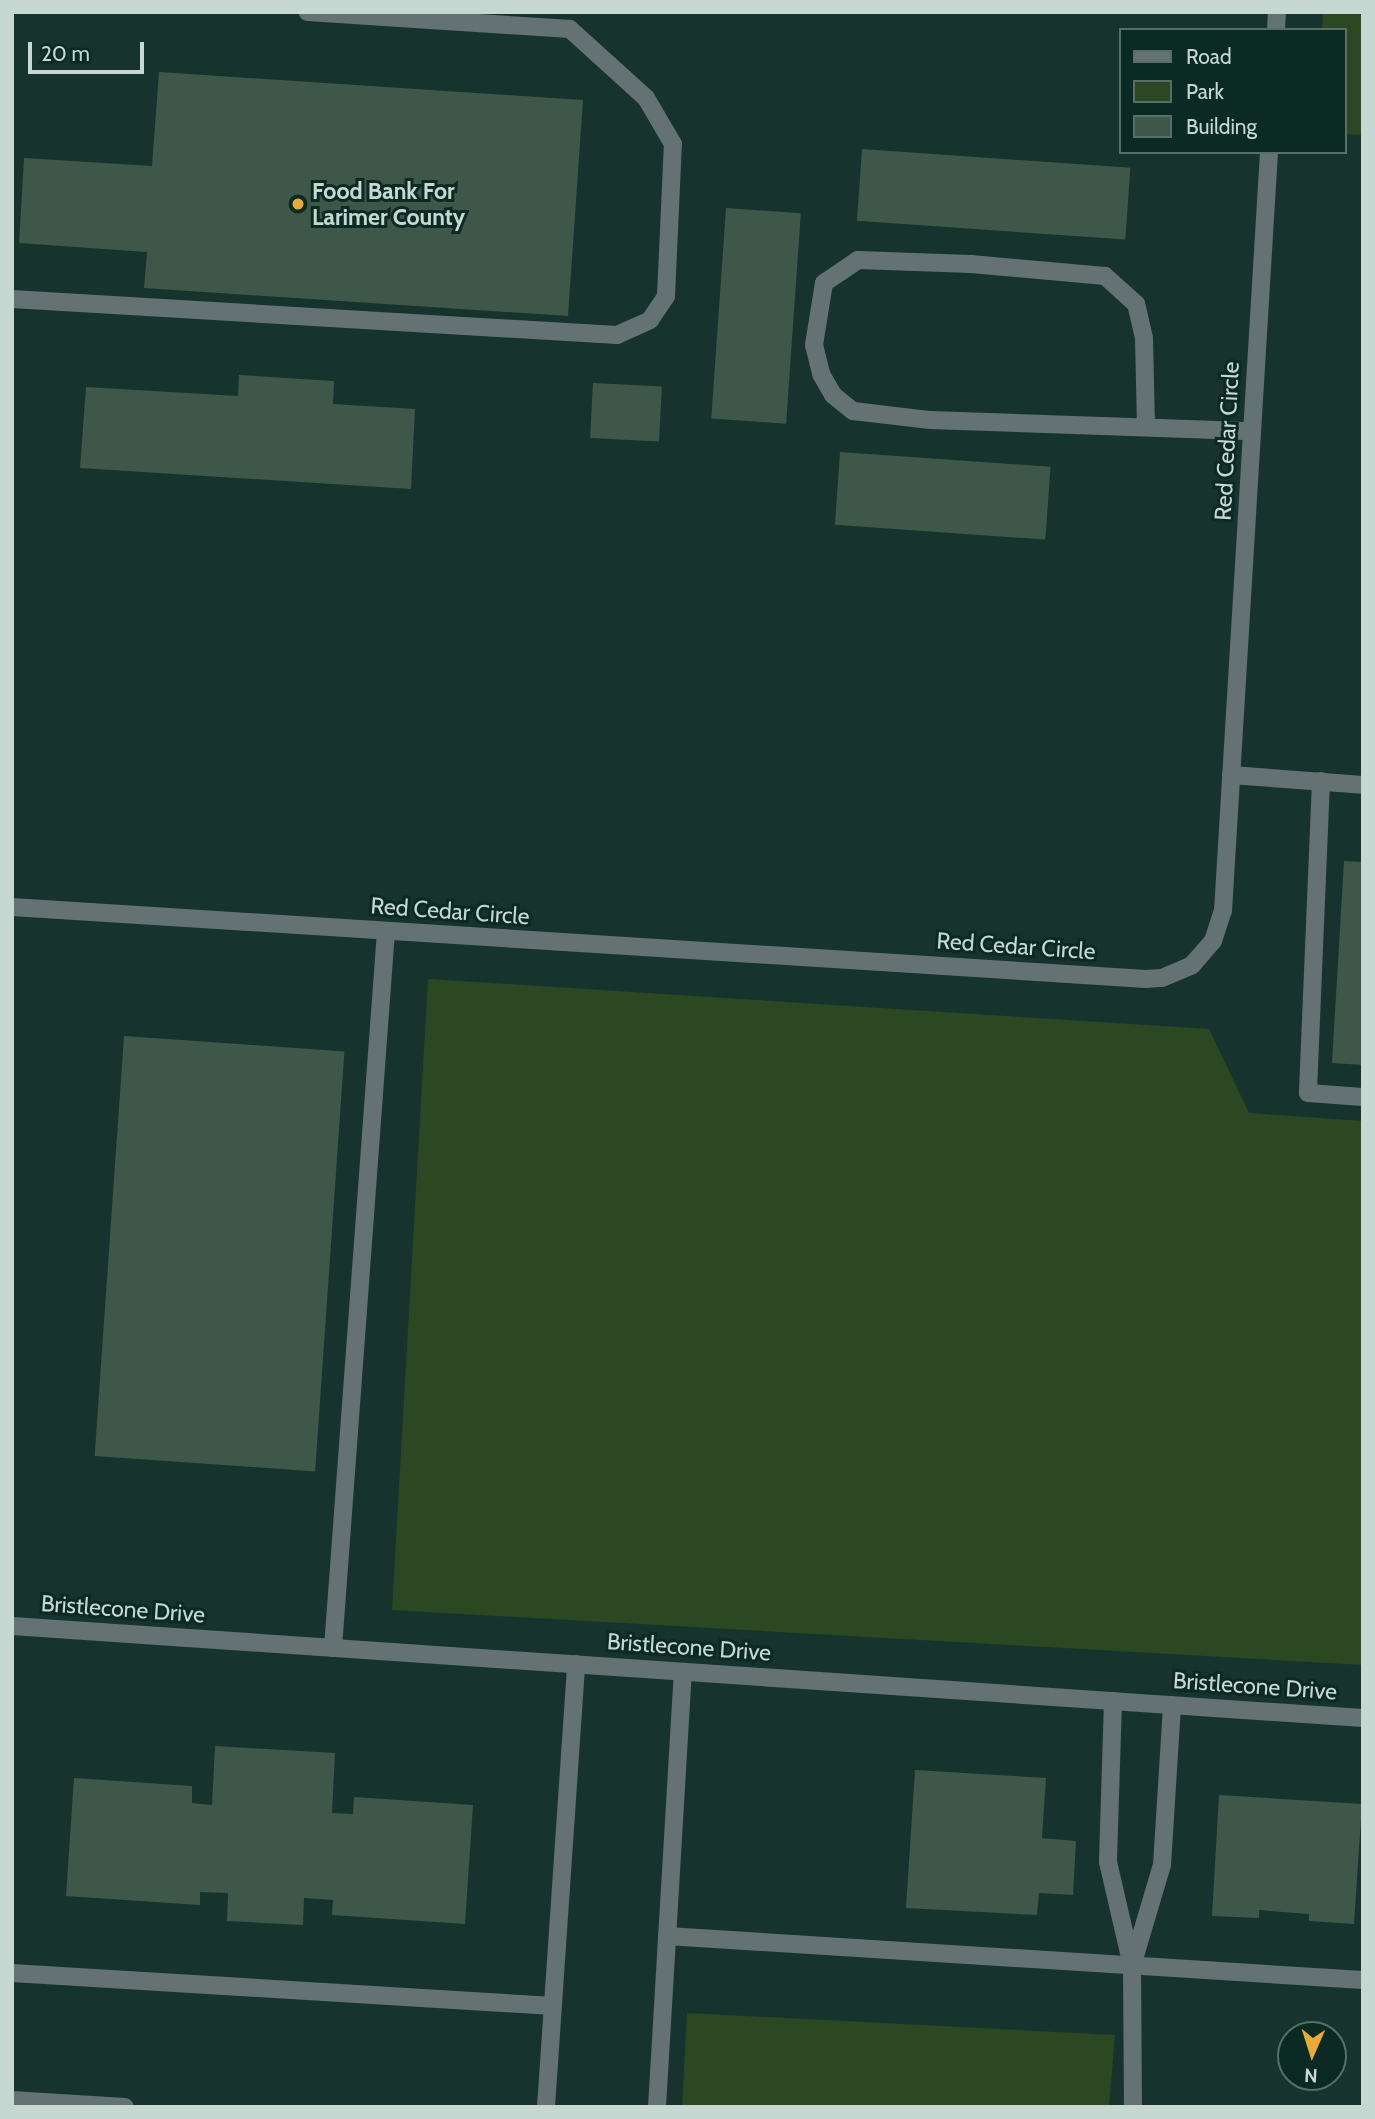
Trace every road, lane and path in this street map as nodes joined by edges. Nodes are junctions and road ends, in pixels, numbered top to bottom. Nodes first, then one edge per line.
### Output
1 (308, 12) edge
2 (1269, 154) edge
3 (12, 299) edge
4 (1146, 426) junction
5 (1252, 431) junction
6 (1231, 775) junction
7 (1321, 781) junction
8 (1363, 785) edge
9 (12, 907) edge
10 (386, 931) junction
11 (1363, 1097) edge
12 (12, 1626) edge
13 (333, 1648) junction
14 (576, 1664) junction
15 (683, 1672) junction
16 (1113, 1701) junction
17 (1172, 1705) junction
18 (1363, 1718) edge
19 (667, 1936) junction
20 (1132, 1966) junction
21 (12, 1973) edge
22 (1363, 1980) edge
23 (553, 2006) junction
24 (12, 2100) edge
25 (125, 2107) edge
26 (546, 2107) edge
27 (657, 2107) edge
28 (1133, 2107) edge

1 - 3 street
2 - 5 street, Red Cedar Circle
4 - 4 street
4 - 5 street
5 - 6 street, Red Cedar Circle
6 - 7 street
6 - 10 street, Red Cedar Circle
7 - 8 street
7 - 11 street
9 - 10 street, Red Cedar Circle
10 - 13 street
12 - 13 street, Bristlecone Drive
13 - 14 street, Bristlecone Drive
14 - 15 street, Bristlecone Drive
14 - 23 street
15 - 16 street, Bristlecone Drive
15 - 19 street
16 - 17 street, Bristlecone Drive
16 - 20 street
17 - 18 street, Bristlecone Drive
17 - 20 street
19 - 20 street
19 - 27 street
20 - 22 street
20 - 28 street
21 - 23 street
23 - 26 street
24 - 25 street

